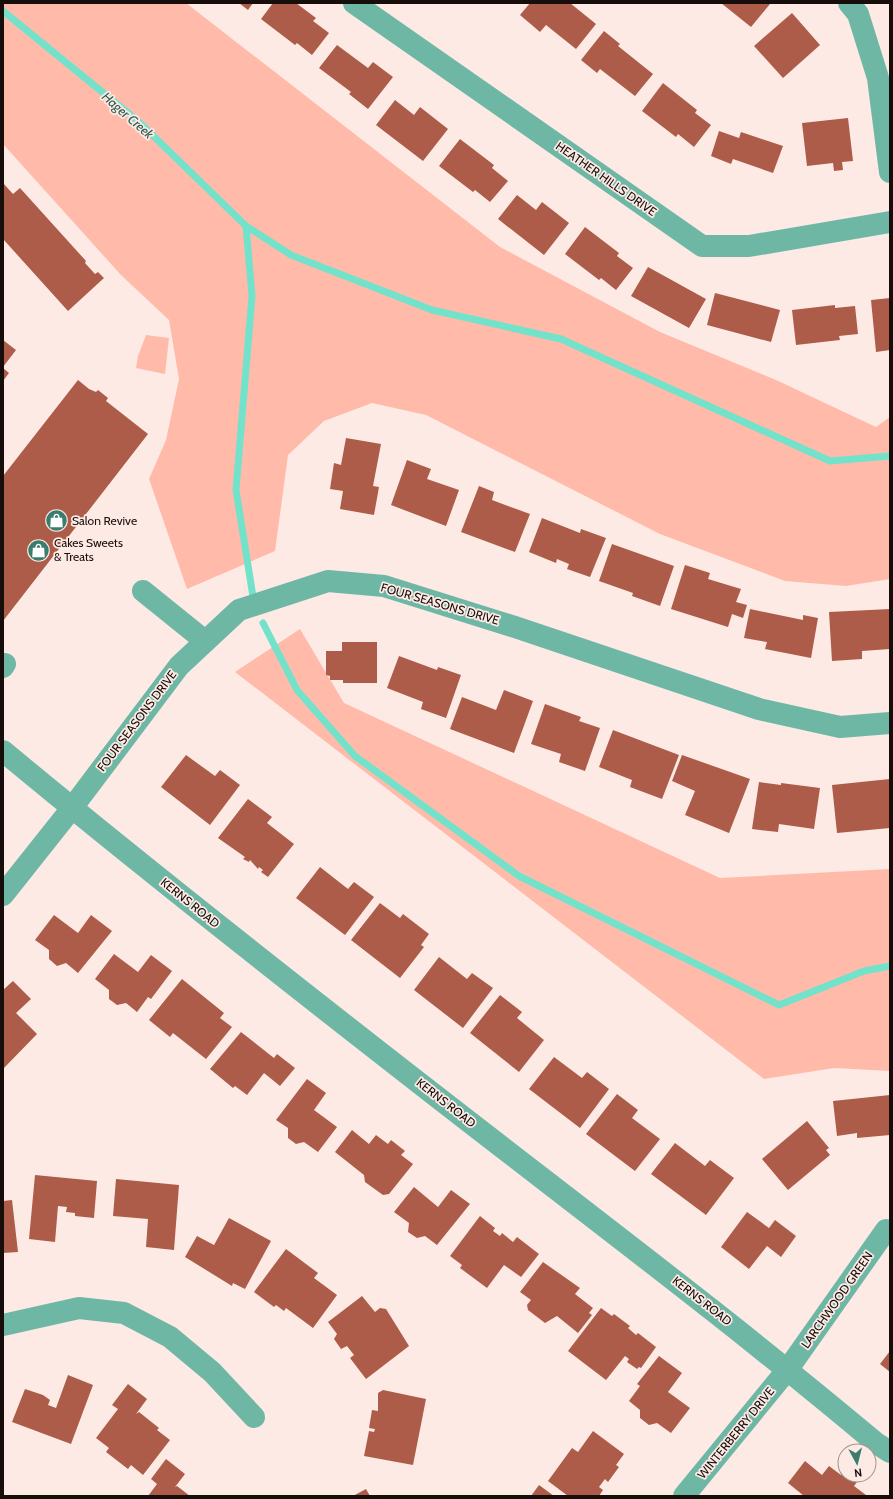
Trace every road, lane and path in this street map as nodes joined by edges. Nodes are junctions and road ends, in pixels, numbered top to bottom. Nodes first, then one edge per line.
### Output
1 (354, 3) edge
2 (849, 3) edge
3 (890, 172) edge
4 (890, 222) edge
5 (143, 591) dead end
6 (205, 641) junction
7 (890, 723) edge
8 (3, 751) edge
9 (72, 808) junction
10 (3, 895) edge
11 (886, 1230) dead end
12 (3, 1325) edge
13 (788, 1369) junction
14 (254, 1417) dead end
15 (890, 1452) edge
16 (684, 1496) edge

1 - 4 street, HEATHER HILLS DRIVE
2 - 3 street
5 - 6 street
6 - 7 street, FOUR SEASONS DRIVE
6 - 9 street, FOUR SEASONS DRIVE
8 - 9 street, KERNS ROAD
9 - 10 street
9 - 13 street, KERNS ROAD
11 - 13 street, LARCHWOOD GREEN
12 - 14 street
13 - 15 street, KERNS ROAD
13 - 16 street, WINTERBERRY DRIVE

